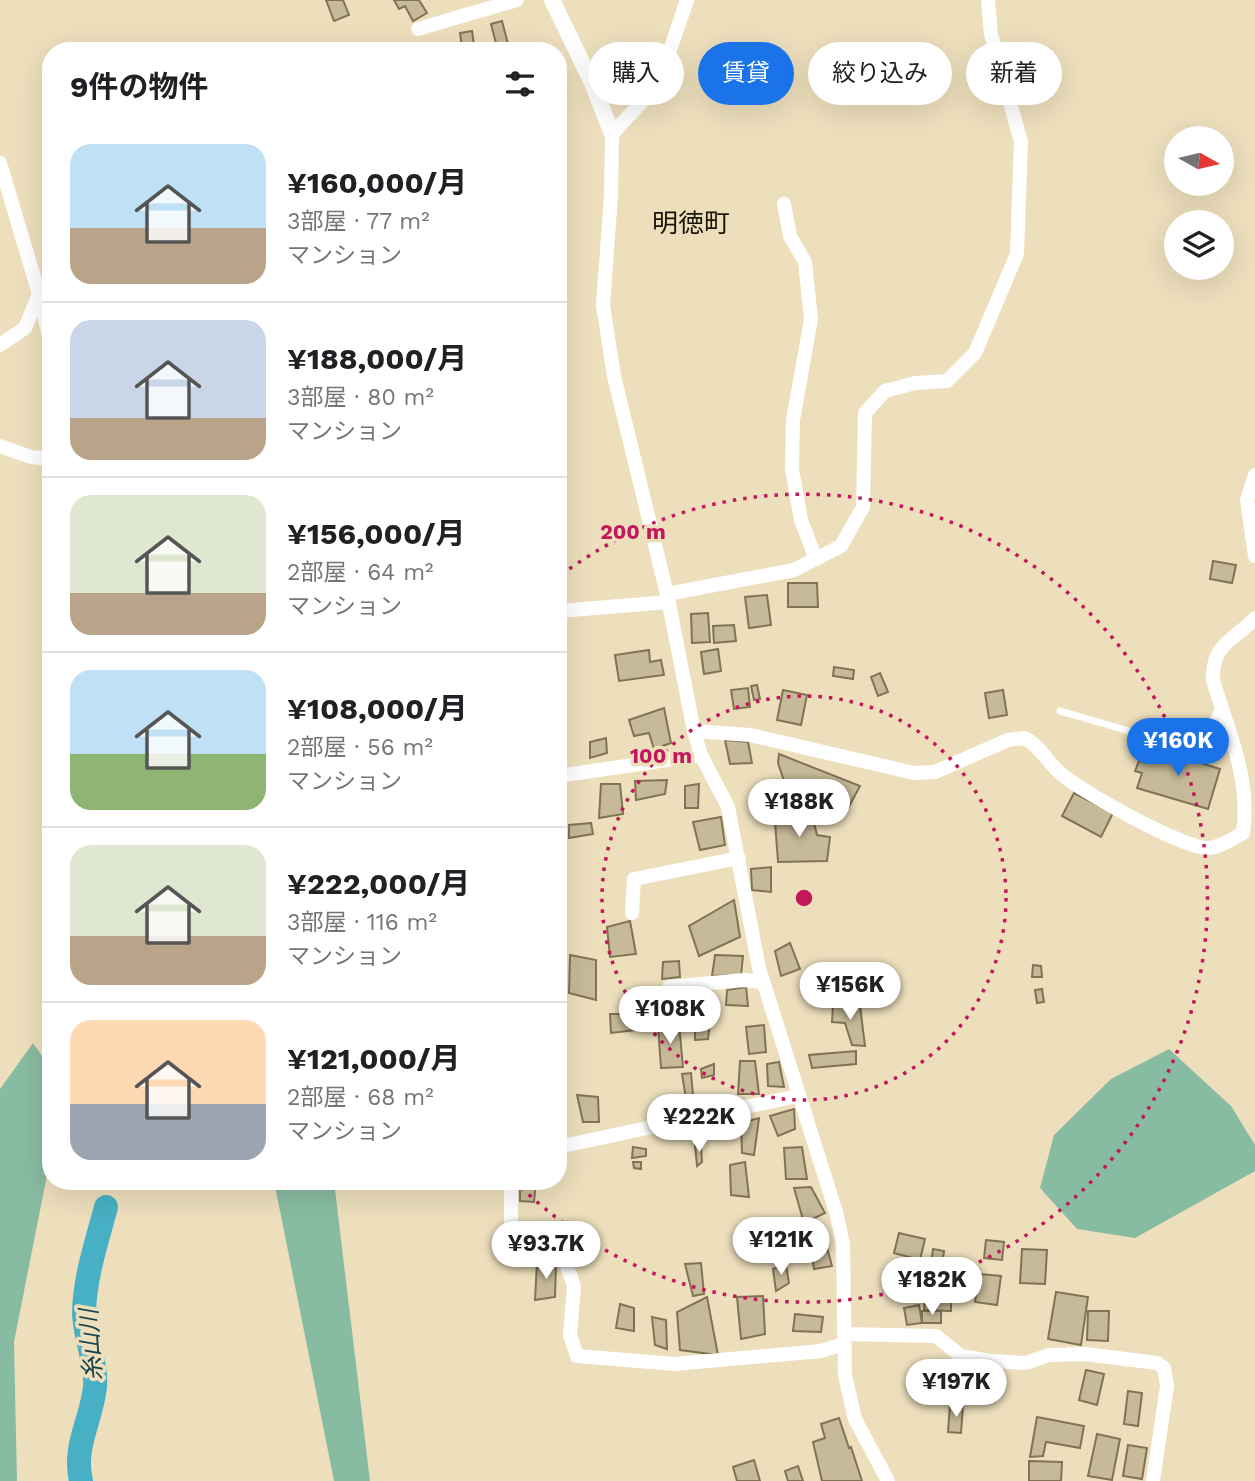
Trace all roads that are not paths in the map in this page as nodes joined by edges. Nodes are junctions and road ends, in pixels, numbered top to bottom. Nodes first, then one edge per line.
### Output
1 (517, 0) edge
2 (552, 0) edge
3 (687, 0) edge
4 (988, 0) edge
5 (418, 29) dead end
6 (611, 134) junction
7 (0, 163) edge
8 (784, 204) dead end
9 (39, 294) junction
10 (42, 306) edge
11 (0, 345) edge
12 (0, 446) edge
13 (42, 458) edge
14 (1255, 475) edge
15 (1255, 556) edge
16 (816, 559) junction
17 (668, 598) junction
18 (567, 610) edge
19 (1255, 618) edge
20 (1220, 703) junction
21 (1060, 711) dead end
22 (694, 731) junction
23 (701, 755) junction
24 (567, 775) edge
25 (739, 858) junction
26 (632, 913) dead end
27 (763, 982) junction
28 (669, 987) dead end
29 (797, 1096) junction
30 (567, 1145) edge
31 (511, 1190) edge
32 (844, 1339) junction
33 (888, 1481) edge
34 (1153, 1481) edge

1 - 5 street
2 - 6 street
3 - 6 street
4 - 16 street
6 - 17 street
7 - 9 street
8 - 16 street
9 - 10 street
9 - 11 street
12 - 13 street
14 - 15 street
16 - 17 street
17 - 18 street
17 - 22 street
19 - 20 street
20 - 21 lane
20 - 22 street
22 - 23 street
23 - 24 street
23 - 25 street
25 - 26 street
25 - 27 street
27 - 28 street
27 - 29 street
29 - 30 street
29 - 32 street
31 - 32 street
32 - 33 street
32 - 34 street

